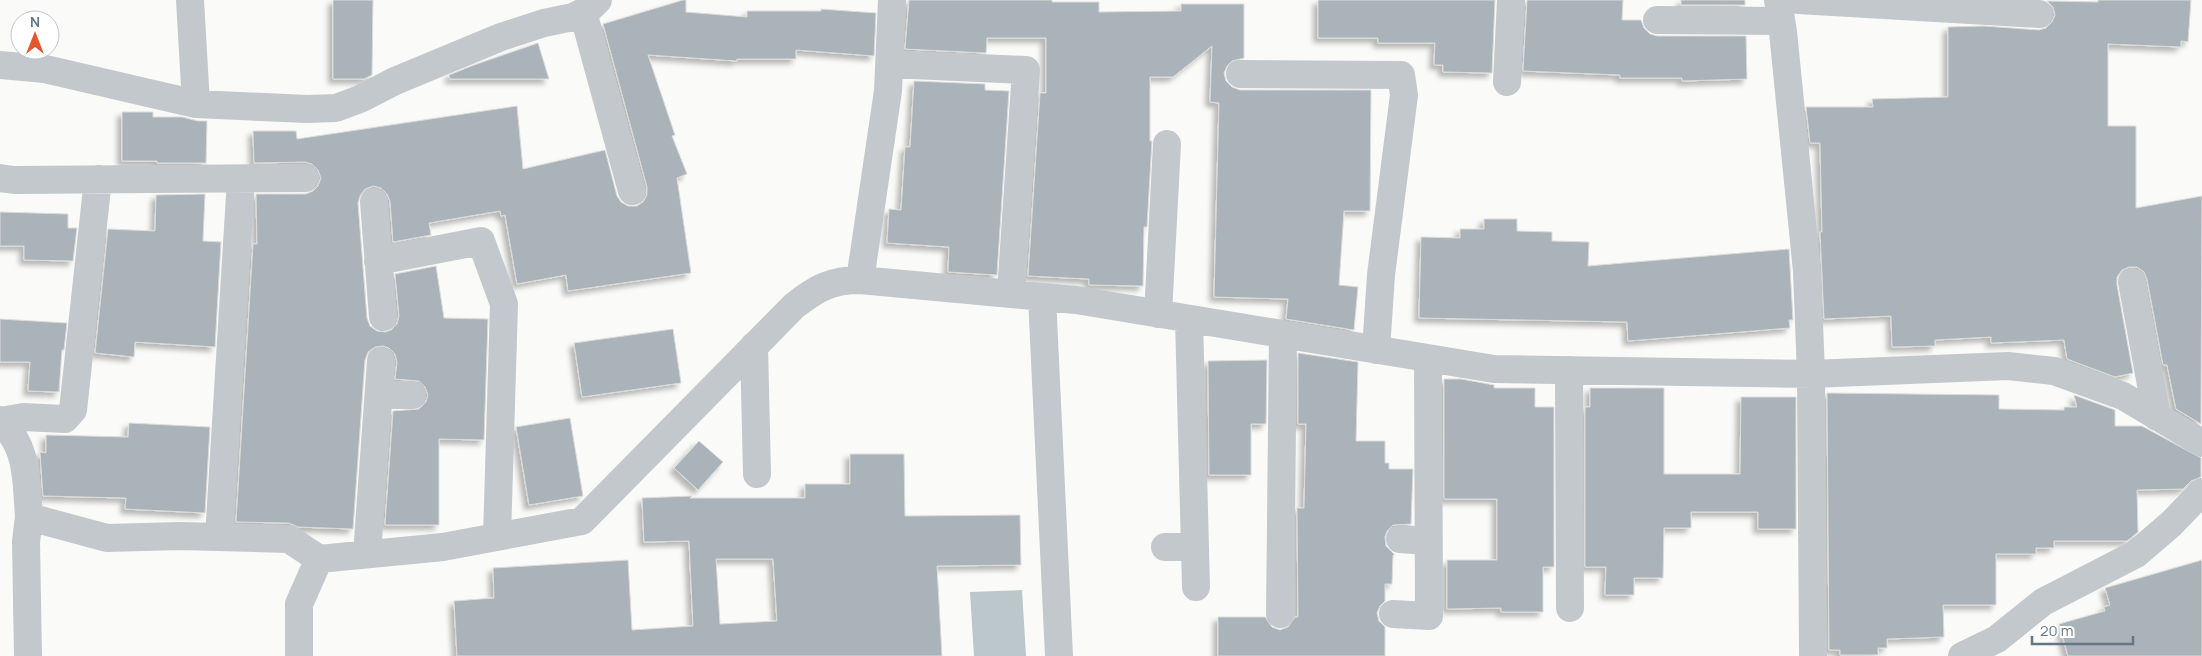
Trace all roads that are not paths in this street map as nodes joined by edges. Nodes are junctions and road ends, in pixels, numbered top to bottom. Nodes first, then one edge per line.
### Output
1 (190, 0) edge
2 (892, 0) edge
3 (1510, 0) edge
4 (1798, 0) edge
5 (590, 6) edge
6 (1779, 11) edge
7 (2039, 14) dead end
8 (1657, 20) dead end
9 (890, 64) junction
10 (0, 65) edge
11 (1240, 74) dead end
12 (1507, 82) dead end
13 (196, 104) junction
14 (1167, 144) dead end
15 (0, 178) edge
16 (305, 178) dead end
17 (98, 179) junction
18 (241, 179) junction
19 (632, 191) dead end
20 (374, 202) dead end
21 (378, 261) junction
22 (860, 280) junction
23 (2132, 282) dead end
24 (1011, 293) junction
25 (1042, 296) junction
26 (1158, 314) junction
27 (382, 317) dead end
28 (1189, 319) junction
29 (1283, 334) junction
30 (754, 346) junction
31 (1376, 350) junction
32 (1428, 358) junction
33 (381, 361) dead end
34 (1569, 370) junction
35 (1811, 374) junction
36 (379, 395) junction
37 (412, 395) dead end
38 (2157, 417) junction
39 (0, 421) edge
40 (2202, 443) edge
41 (757, 474) dead end
42 (2202, 492) edge
43 (29, 517) junction
44 (219, 537) junction
45 (497, 537) junction
46 (1400, 540) dead end
47 (1428, 541) junction
48 (1165, 547) dead end
49 (1195, 547) junction
50 (366, 554) junction
51 (320, 559) junction
52 (1196, 587) dead end
53 (1570, 608) dead end
54 (1280, 614) dead end
55 (1393, 614) dead end
56 (28, 656) edge
57 (299, 656) edge
58 (1059, 656) edge
59 (1813, 656) edge
60 (1962, 656) edge

1 - 13 street
2 - 9 street
3 - 12 street
4 - 7 street
5 - 13 street
5 - 19 street
6 - 8 street
6 - 35 street
9 - 22 street
9 - 24 street
10 - 13 street
11 - 31 street
14 - 26 street
15 - 17 street
16 - 18 street
17 - 18 street
17 - 39 street
18 - 44 street
20 - 21 street
21 - 27 street
21 - 45 street
22 - 24 street
22 - 30 street
23 - 38 street
24 - 25 street
25 - 26 street
25 - 58 street
26 - 28 street
28 - 29 street
28 - 49 street
29 - 31 street
29 - 54 street
30 - 41 street
30 - 45 street
31 - 32 street
32 - 34 street
32 - 47 street
33 - 36 street
34 - 35 street
34 - 53 street
35 - 38 street
35 - 59 street
36 - 37 street
36 - 50 street
38 - 40 street
39 - 43 street
42 - 60 street
43 - 44 street
43 - 56 street
44 - 51 street
45 - 50 street
46 - 47 street
47 - 55 street
48 - 49 street
49 - 52 street
50 - 51 street
51 - 57 street

